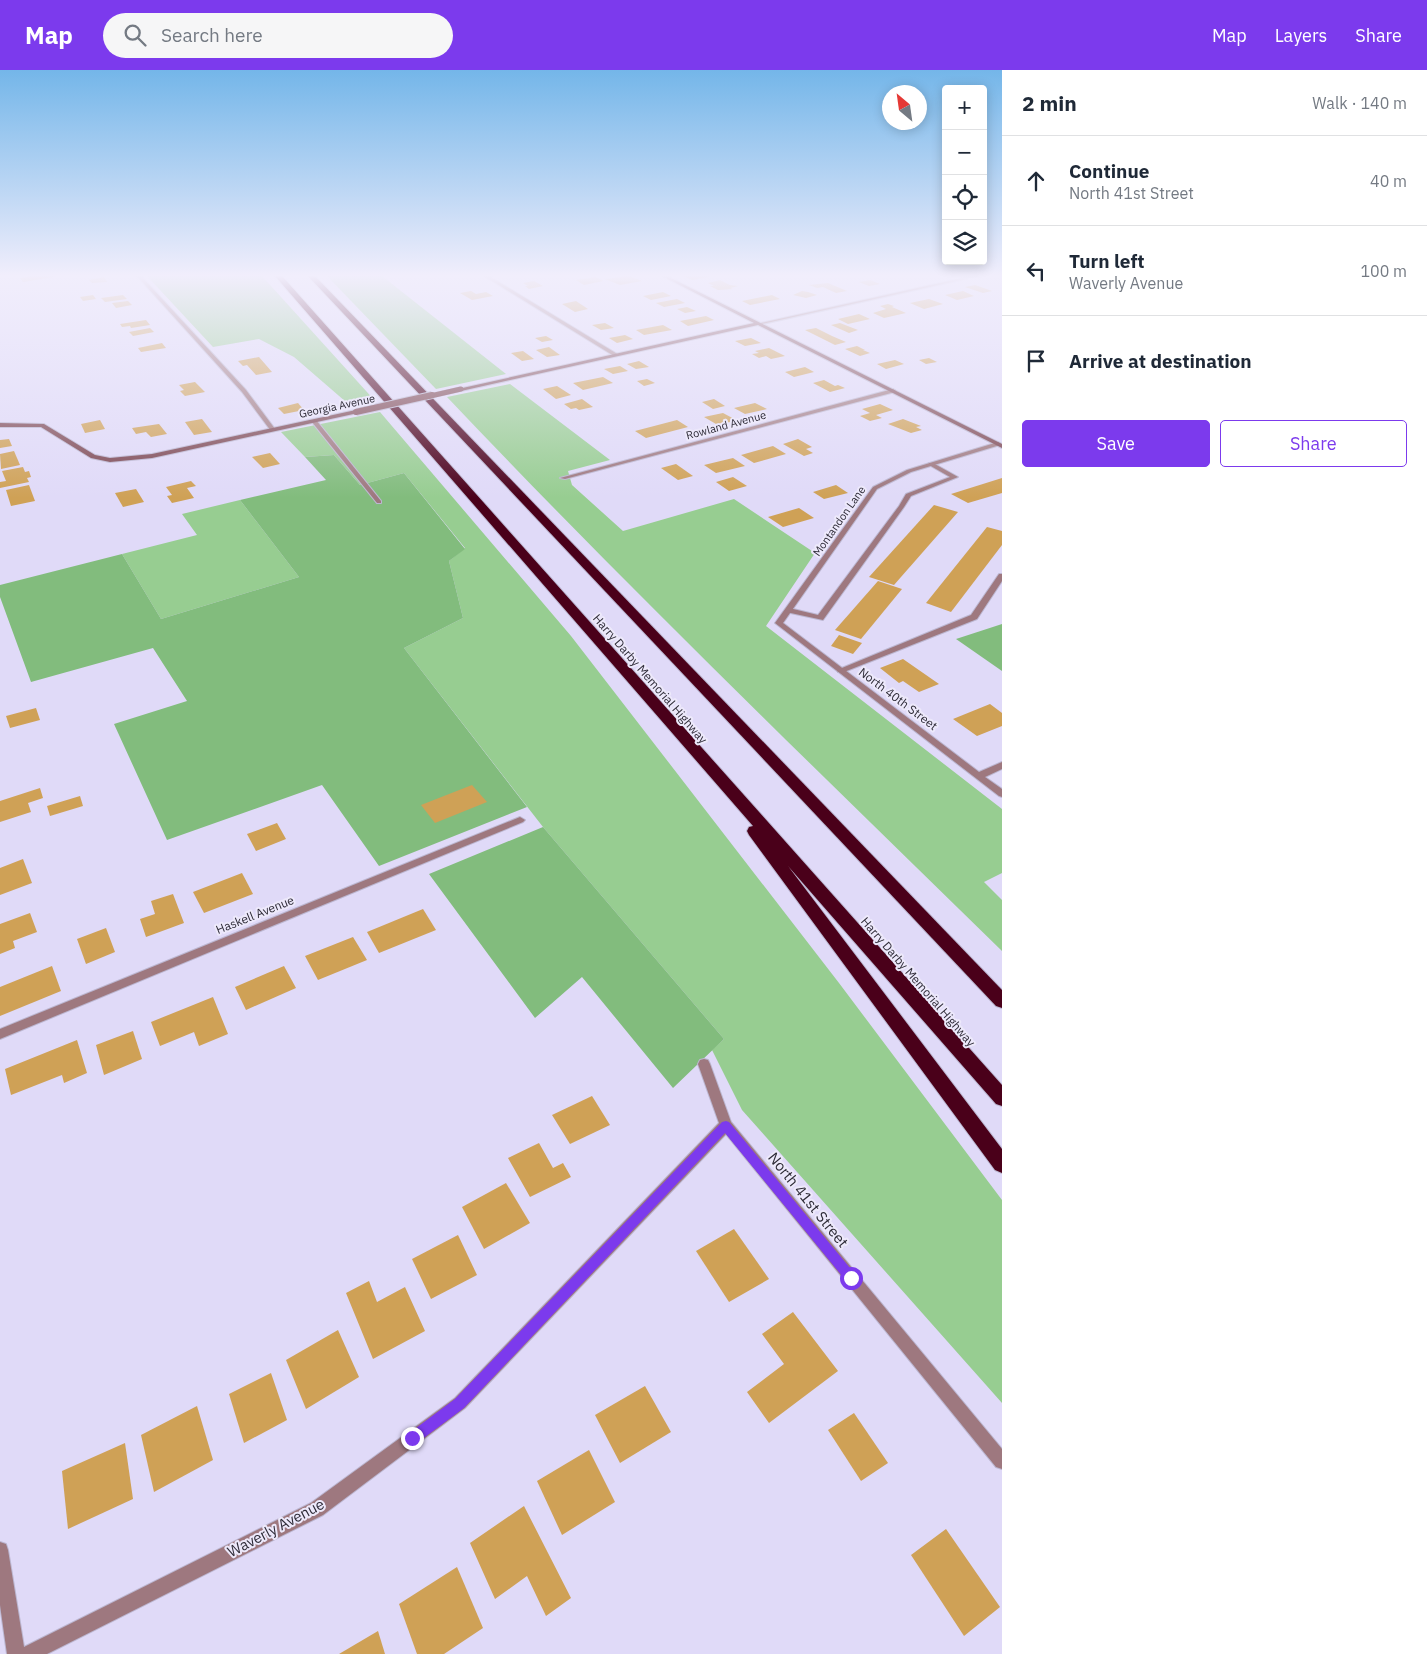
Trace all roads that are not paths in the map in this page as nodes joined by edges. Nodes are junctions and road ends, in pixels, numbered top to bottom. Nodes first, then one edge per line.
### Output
1 (206, 350) edge
2 (343, 350) edge
3 (381, 350) edge
4 (608, 350) edge
5 (639, 350) edge
6 (810, 350) edge
7 (616, 355) junction
8 (893, 391) junction
9 (314, 421) junction
10 (0, 425) edge
11 (273, 430) junction
12 (1000, 445) edge
13 (931, 464) junction
14 (563, 478) dead end
15 (380, 502) dead end
16 (1002, 576) edge
17 (789, 610) junction
18 (779, 623) joint
19 (841, 670) junction
20 (692, 747) junction
21 (1002, 765) edge
22 (979, 776) junction
23 (1002, 794) edge
24 (520, 820) dead end
25 (1002, 1001) edge
26 (0, 1034) edge
27 (704, 1064) dead end
28 (1002, 1098) edge
29 (726, 1126) junction
30 (1002, 1164) edge
31 (1002, 1461) edge
32 (0, 1550) edge
33 (16, 1654) edge
34 (29, 1654) edge

1 - 11 street
2 - 20 highway, Harry Darby Memorial Highway
3 - 25 highway
4 - 7 street
5 - 7 street, Georgia Avenue
6 - 8 street
7 - 9 street, Georgia Avenue, bridge
8 - 12 street
8 - 14 street, Rowland Avenue
9 - 11 street, Georgia Avenue
9 - 15 street
10 - 11 street, Georgia Avenue
12 - 13 street, Montandon Lane
13 - 17 street, Montandon Lane
13 - 17 street
16 - 19 street
17 - 18 street, Montandon Lane
18 - 19 street, North 40th Street
19 - 22 street, North 40th Street
20 - 28 highway, Harry Darby Memorial Highway
20 - 30 highway
21 - 22 street
22 - 23 street, North 40th Street
24 - 26 street, Haskell Avenue
27 - 29 street, North 41st Street
29 - 31 street, North 41st Street
29 - 34 street, Waverly Avenue
32 - 33 street

